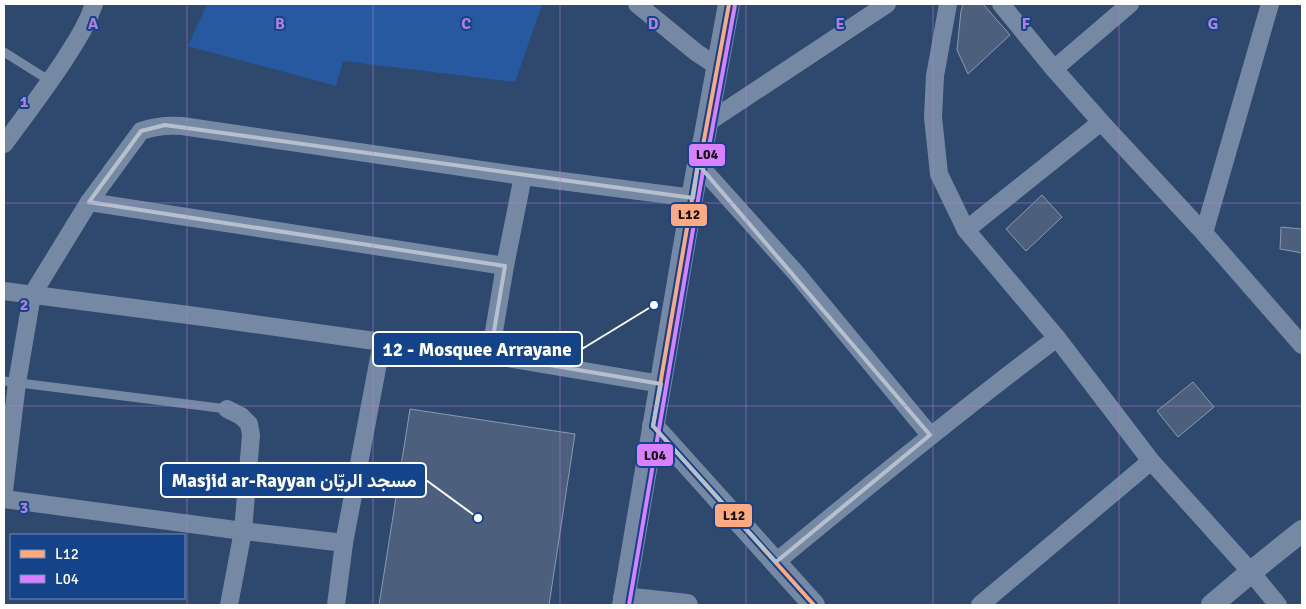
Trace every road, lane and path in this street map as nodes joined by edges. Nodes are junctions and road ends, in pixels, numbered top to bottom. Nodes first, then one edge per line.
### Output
1 (94, 4) edge
2 (636, 4) edge
3 (729, 4) edge
4 (887, 4) edge
5 (948, 4) edge
6 (1001, 4) edge
7 (1130, 4) edge
8 (1270, 4) edge
9 (4, 52) edge
10 (717, 66) junction
11 (1054, 69) junction
12 (50, 80) junction
13 (1101, 122) junction
14 (707, 123) junction
15 (4, 144) edge
16 (698, 164) junction
17 (523, 176) junction
18 (693, 198) junction
19 (89, 202) junction
20 (966, 230) junction
21 (1204, 232) junction
22 (505, 266) junction
23 (4, 291) edge
24 (32, 295) junction
25 (1057, 338) junction
26 (382, 342) junction
27 (1302, 345) edge
28 (490, 355) junction
29 (10, 382) edge
30 (660, 384) junction
31 (227, 409) joint
32 (653, 426) junction
33 (930, 435) junction
34 (1151, 461) junction
35 (4, 492) edge
36 (4, 499) edge
37 (1302, 531) edge
38 (243, 532) junction
39 (344, 543) junction
40 (776, 562) junction
41 (1251, 572) junction
42 (623, 602) edge
43 (229, 605) edge
44 (336, 605) edge
45 (687, 605) edge
46 (814, 605) edge
47 (980, 605) edge
48 (1212, 605) edge
49 (1278, 605) edge

1 - 12 street
2 - 10 street
3 - 10 street
4 - 14 street
5 - 20 street
6 - 11 street
7 - 11 street
8 - 21 street
9 - 12 lane
10 - 14 street
11 - 13 street
12 - 15 street
13 - 20 street
13 - 21 street
14 - 16 street
16 - 18 street
16 - 33 street
17 - 18 street
17 - 19 street
17 - 22 street
18 - 30 street
19 - 22 street
19 - 24 street
20 - 25 street
21 - 27 street
22 - 28 street
23 - 24 street
24 - 26 street
24 - 29 street
25 - 33 street
25 - 34 street
26 - 28 street
26 - 39 street
28 - 30 street
29 - 31 lane
29 - 35 street
30 - 32 street
31 - 38 street
32 - 40 street
32 - 42 street
33 - 40 street
34 - 41 street
34 - 47 street
36 - 38 street
37 - 41 street
38 - 39 street
38 - 43 street
39 - 44 street
40 - 46 street
41 - 48 street
41 - 49 street
42 - 45 street

